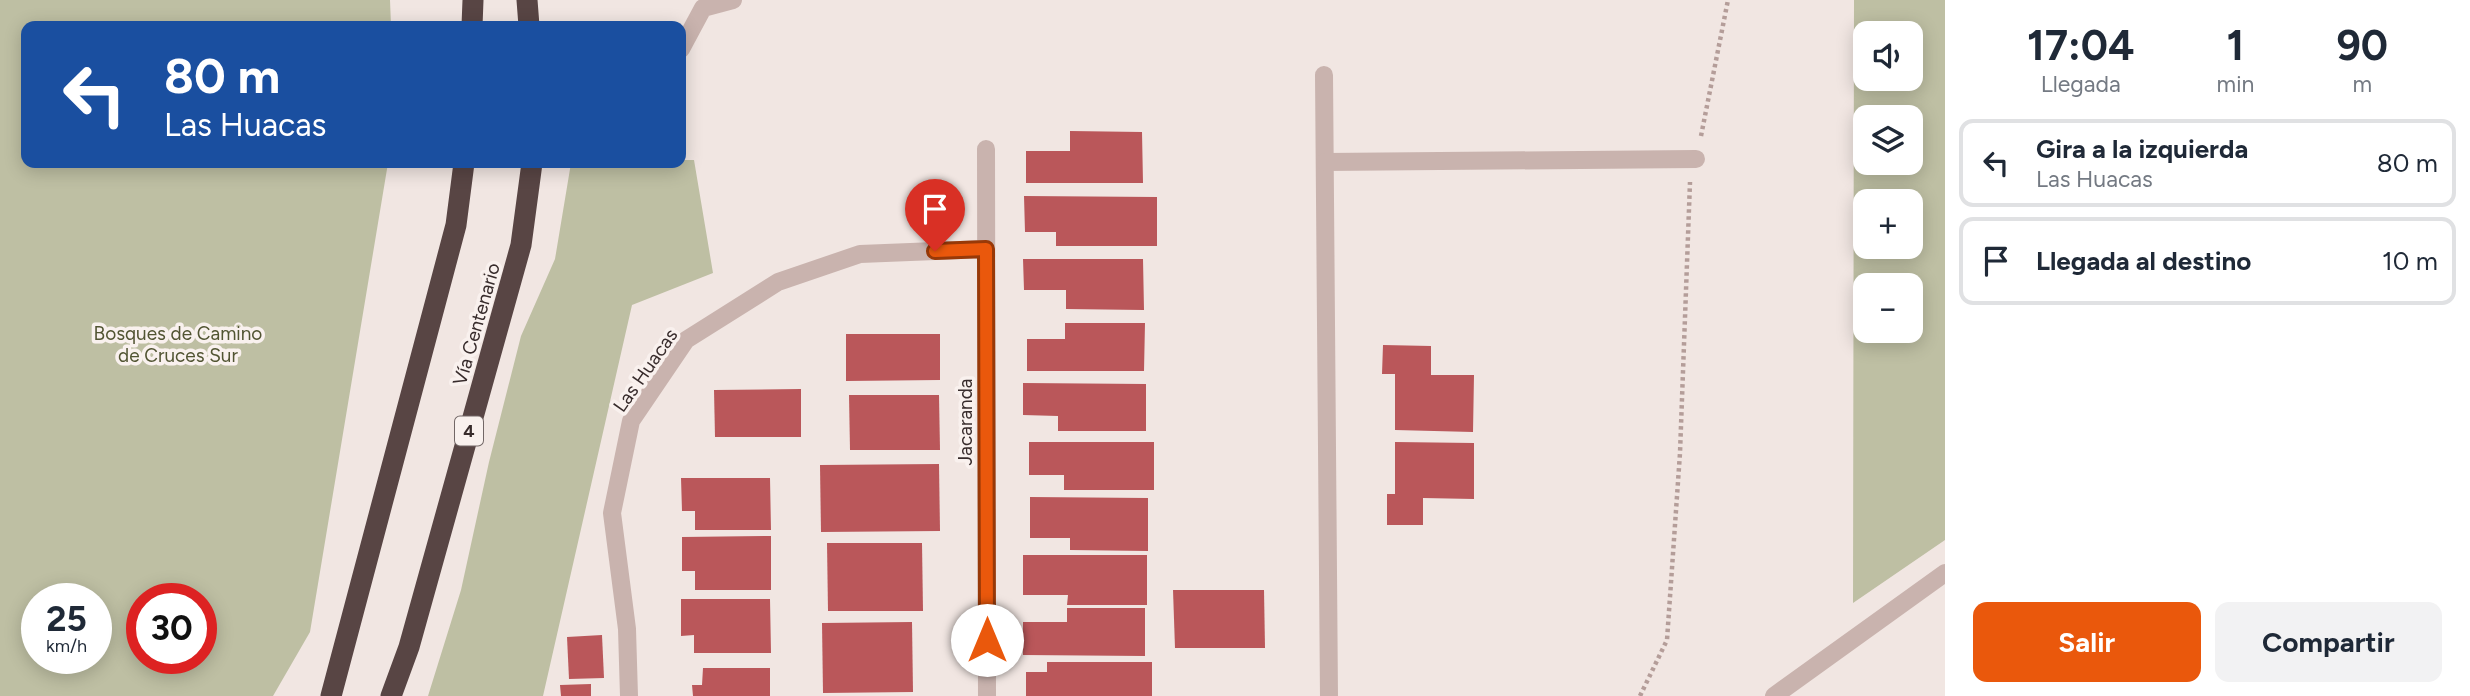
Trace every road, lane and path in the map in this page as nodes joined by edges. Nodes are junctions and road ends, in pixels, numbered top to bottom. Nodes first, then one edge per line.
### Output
1 (473, 0) edge
2 (527, 0) edge
3 (733, 0) edge
4 (1728, 0) edge
5 (472, 21) edge
6 (529, 21) edge
7 (686, 40) edge
8 (1324, 75) dead end
9 (986, 149) dead end
10 (1696, 159) junction
11 (1325, 162) junction
12 (463, 168) edge
13 (531, 168) edge
14 (986, 249) junction
15 (1945, 573) edge
16 (331, 696) edge
17 (391, 696) edge
18 (629, 696) edge
19 (987, 696) edge
20 (1329, 696) edge
21 (1640, 696) edge
22 (1773, 696) edge

1 - 5 highway
2 - 6 highway
3 - 7 street
4 - 10 path
8 - 11 street
9 - 14 street, Jacaranda
10 - 11 street
10 - 21 path
11 - 20 street
12 - 16 highway
13 - 17 highway, Vía Centenario / 4
14 - 18 street, Las Huacas
14 - 19 street, Jacaranda
15 - 22 street

